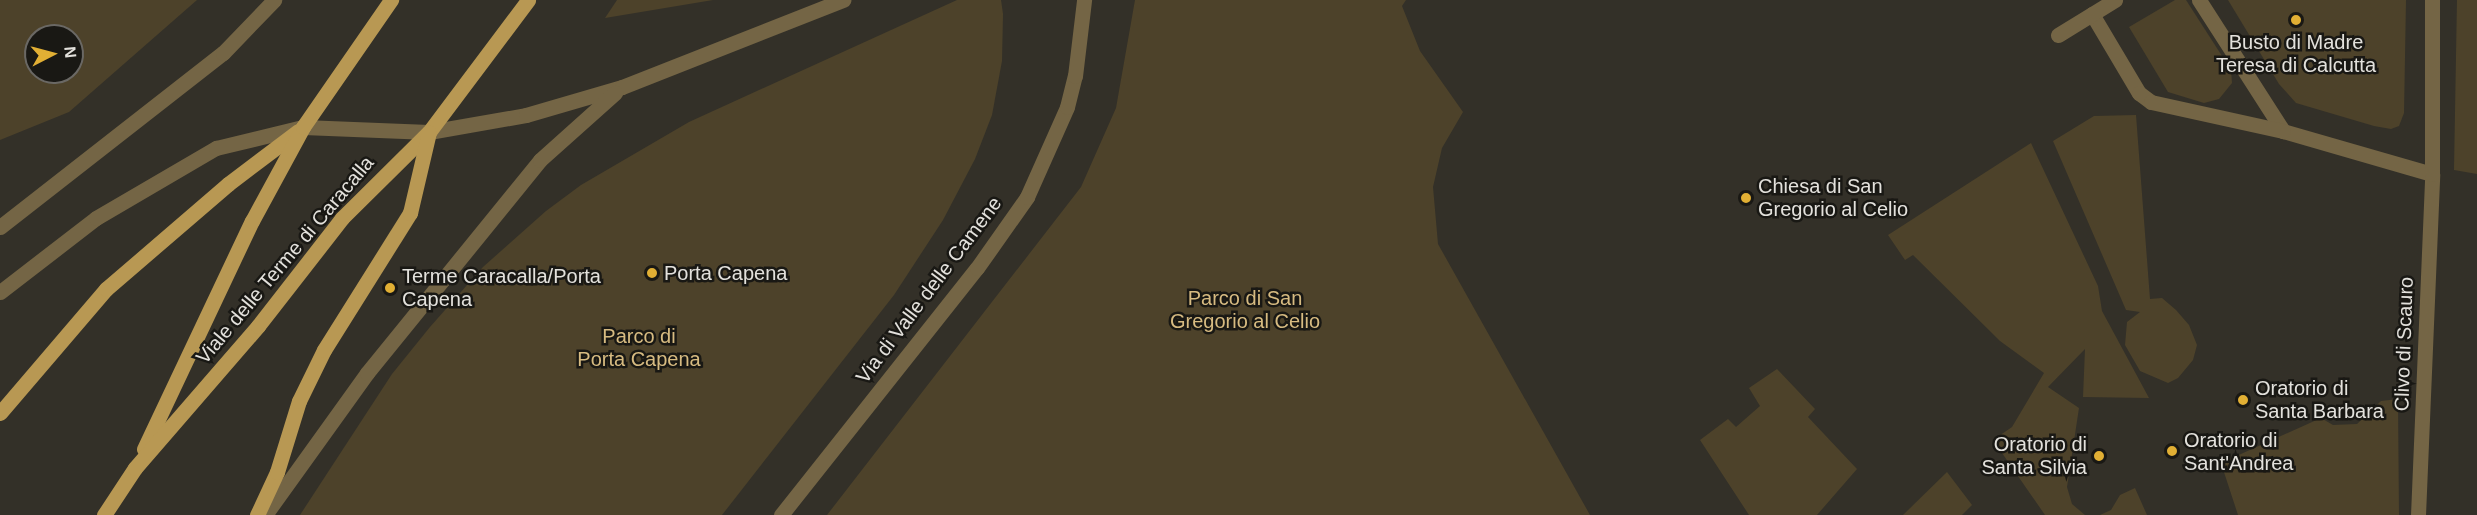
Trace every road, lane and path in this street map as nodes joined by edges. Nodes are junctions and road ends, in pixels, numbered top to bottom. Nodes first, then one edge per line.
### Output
1 (274, 0) edge
2 (391, 0) edge
3 (528, 0) edge
4 (843, 0) edge
5 (1084, 0) edge
6 (2115, 0) edge
7 (2199, 0) edge
8 (2432, 0) edge
9 (2092, 14) junction
10 (2058, 35) dead end
11 (622, 87) junction
12 (303, 127) junction
13 (2283, 131) junction
14 (429, 132) junction
15 (2432, 174) junction
16 (0, 227) edge
17 (0, 292) edge
18 (0, 413) edge
19 (135, 468) junction
20 (104, 515) edge
21 (257, 515) edge
22 (265, 515) edge
23 (781, 515) edge
24 (2418, 515) edge

1 - 16 street
2 - 12 main road
3 - 14 main road, Viale delle Terme di Caracalla
4 - 11 street
5 - 23 street, Via di Valle delle Camene
6 - 9 street
7 - 13 street
8 - 15 street, Clivo di Scauro
9 - 10 street
9 - 13 street
11 - 14 street
11 - 22 street
12 - 14 street
12 - 17 street
12 - 18 main road
12 - 19 main road, Viale delle Terme di Caracalla
13 - 15 street
14 - 19 main road, Viale delle Terme di Caracalla
14 - 21 main road
15 - 24 street, Clivo di Scauro
19 - 20 main road, Viale delle Terme di Caracalla

